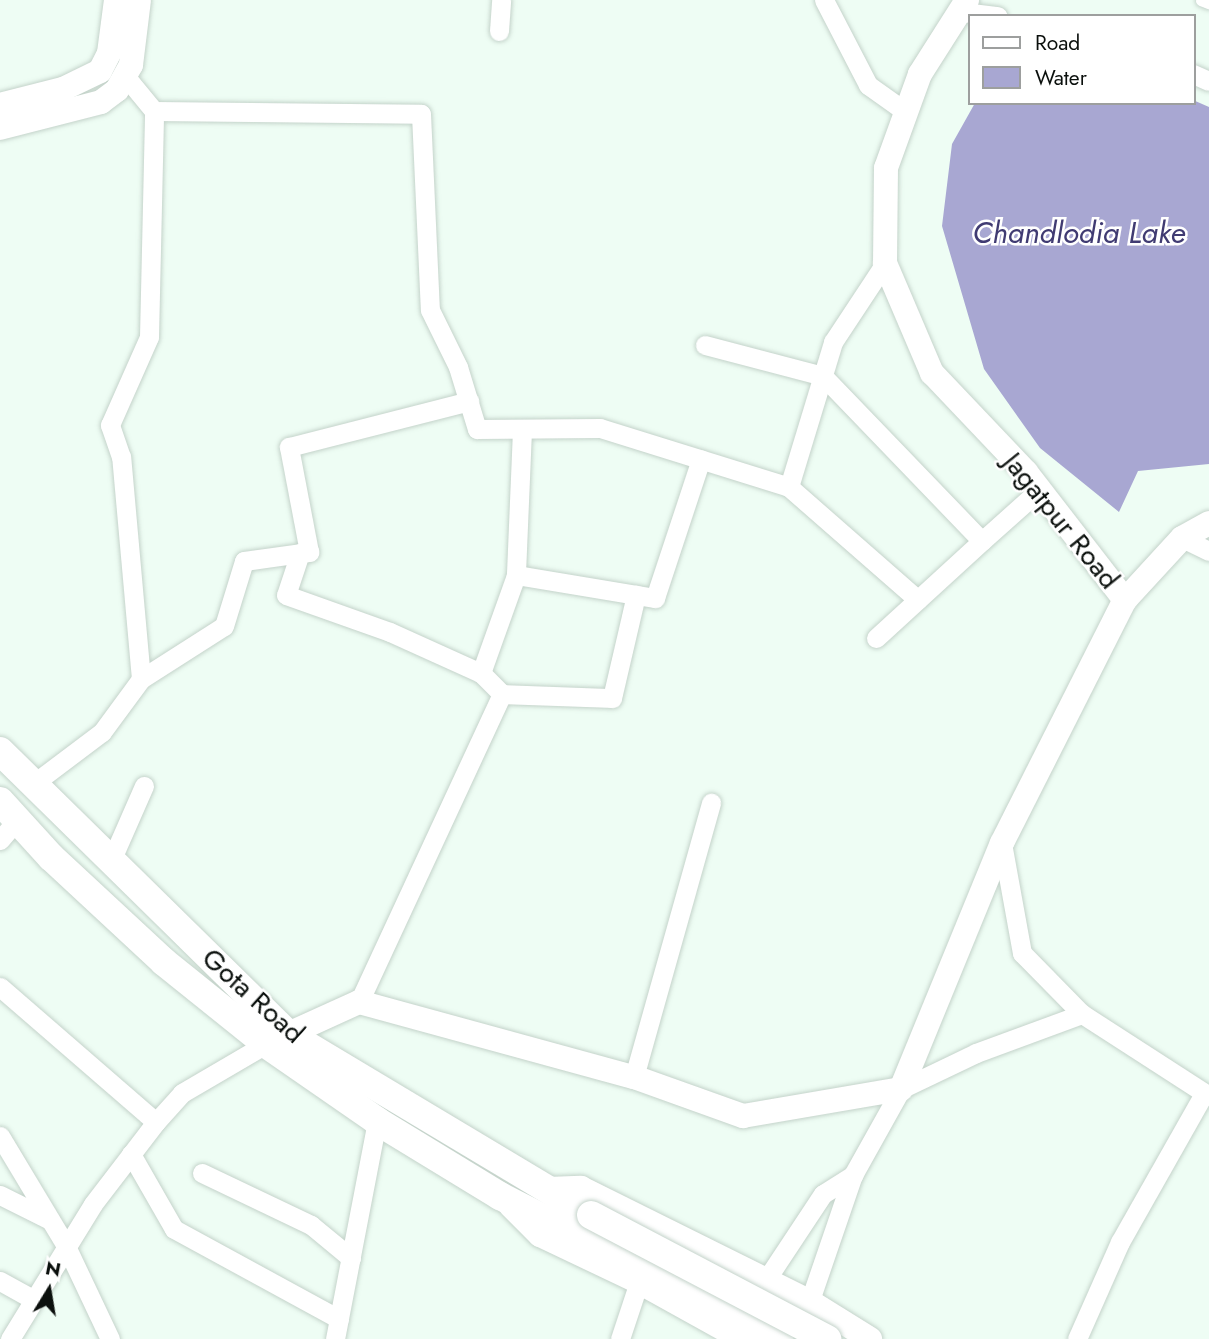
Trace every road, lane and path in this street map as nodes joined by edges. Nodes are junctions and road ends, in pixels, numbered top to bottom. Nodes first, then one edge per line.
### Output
1 (116, 0) edge
2 (139, 0) edge
3 (500, 0) edge
4 (824, 0) edge
5 (965, 6) edge
6 (992, 14) edge
7 (499, 31) dead end
8 (127, 77) junction
9 (0, 105) edge
10 (154, 111) junction
11 (906, 113) junction
12 (0, 128) edge
13 (885, 263) junction
14 (705, 345) dead end
15 (823, 376) junction
16 (468, 401) junction
17 (522, 430) junction
18 (701, 459) junction
19 (789, 487) junction
20 (1039, 490) junction
21 (1209, 523) edge
22 (1182, 538) junction
23 (982, 541) junction
24 (1209, 551) edge
25 (300, 553) junction
26 (516, 575) junction
27 (636, 595) junction
28 (918, 600) junction
29 (1125, 600) junction
30 (876, 638) dead end
31 (481, 673) junction
32 (141, 678) junction
33 (502, 694) junction
34 (0, 751) edge
35 (33, 784) junction
36 (144, 786) dead end
37 (711, 803) dead end
38 (6, 820) edge
39 (1002, 843) junction
40 (111, 861) junction
41 (0, 987) edge
42 (359, 1002) junction
43 (1082, 1014) junction
44 (277, 1039) junction
45 (634, 1077) junction
46 (901, 1089) junction
47 (1206, 1096) edge
48 (377, 1121) junction
49 (156, 1122) junction
50 (0, 1136) edge
51 (131, 1154) junction
52 (202, 1174) dead end
53 (853, 1175) junction
54 (547, 1188) junction
55 (0, 1195) edge
56 (500, 1195) junction
57 (51, 1221) junction
58 (66, 1246) junction
59 (351, 1258) junction
60 (766, 1280) junction
61 (0, 1281) edge
62 (639, 1282) junction
63 (33, 1299) junction
64 (809, 1301) junction
65 (339, 1319) junction
66 (10, 1339) edge
67 (110, 1339) edge
68 (335, 1339) edge
69 (620, 1339) edge
70 (742, 1339) edge
71 (779, 1339) edge
72 (798, 1339) edge
73 (827, 1339) edge
74 (870, 1339) edge
75 (1077, 1339) edge

1 - 9 street
2 - 8 street
3 - 7 street
4 - 11 street
5 - 6 street
5 - 11 street, Jagatpur Road
8 - 10 street
8 - 12 street
10 - 16 street
10 - 32 street
11 - 13 street, Jagatpur Road
13 - 15 street
13 - 20 street, Jagatpur Road
14 - 15 street
15 - 19 street
15 - 23 street
16 - 17 street
16 - 25 street
17 - 18 street
17 - 26 street
18 - 19 street
18 - 27 street
19 - 28 street
20 - 23 street
20 - 29 street, Jagatpur Road
21 - 22 street
22 - 24 street
22 - 29 street
23 - 28 street
25 - 31 street
25 - 32 street
26 - 27 street
26 - 31 street
27 - 33 street
28 - 30 street
29 - 39 street, Jagatpur Road
31 - 33 street
32 - 35 street
33 - 42 street
34 - 35 main road, Gota Road
35 - 40 main road, Gota Road
36 - 40 street
37 - 45 street
38 - 44 main road, Gota Road
39 - 43 street
39 - 46 street, Jagatpur Road
40 - 44 main road, Gota Road
41 - 49 street
42 - 44 street
42 - 45 street
43 - 46 street
43 - 47 street
44 - 48 main road, Gota Road
44 - 49 street
44 - 54 main road, Gota Road
45 - 46 street
46 - 53 street
47 - 75 street
48 - 56 main road, Gota Road
48 - 59 street
49 - 51 street
50 - 57 street
51 - 58 street
51 - 65 street
52 - 59 street
53 - 60 street
53 - 64 street
54 - 60 street
54 - 73 main road, Gota Road, bridge
55 - 57 street
56 - 62 street
56 - 71 main road, Gota Road
57 - 58 street
58 - 63 street
58 - 67 street
59 - 65 street
60 - 64 street
61 - 63 street
62 - 69 street
62 - 70 street
63 - 66 street
64 - 72 street
64 - 74 street
65 - 68 street

